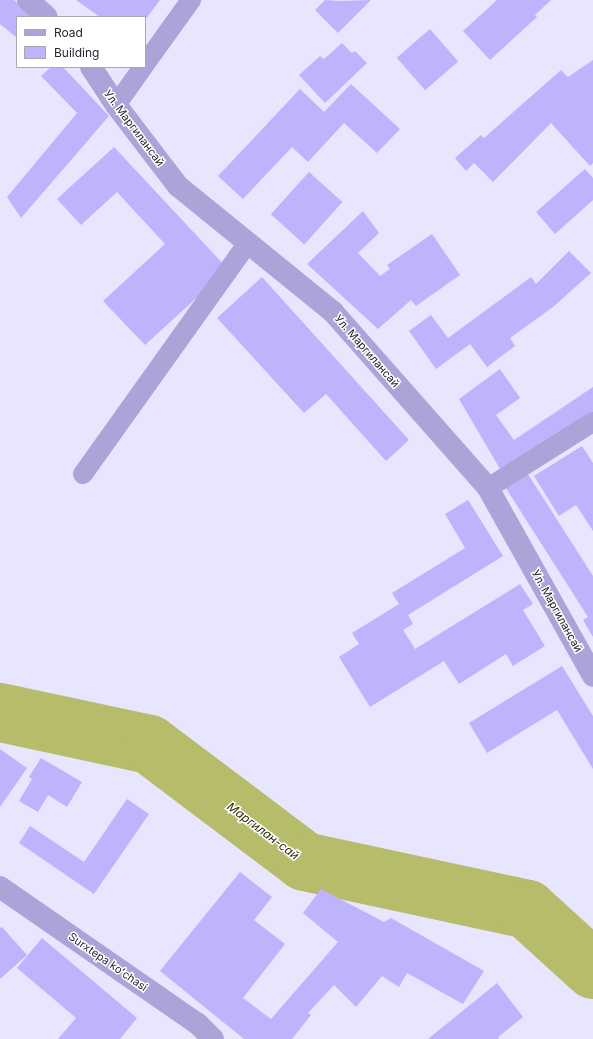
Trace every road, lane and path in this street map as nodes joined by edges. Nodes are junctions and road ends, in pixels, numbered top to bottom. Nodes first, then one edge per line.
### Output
1 (28, 0) edge
2 (191, 0) edge
3 (47, 16) edge
4 (146, 63) edge
5 (92, 68) edge
6 (142, 68) edge
7 (116, 105) junction
8 (248, 243) junction
9 (593, 422) edge
10 (83, 474) dead end
11 (488, 488) junction
12 (593, 676) edge
13 (0, 887) edge
14 (213, 1039) edge

1 - 3 street
2 - 4 lane
5 - 7 street, Ул. Маргилансай
6 - 7 lane
7 - 8 street, Ул. Маргилансай
8 - 10 lane
8 - 11 street, Ул. Маргилансай
9 - 11 lane
11 - 12 street, Ул. Маргилансай
13 - 14 street, Surxtepa koʻchasi

